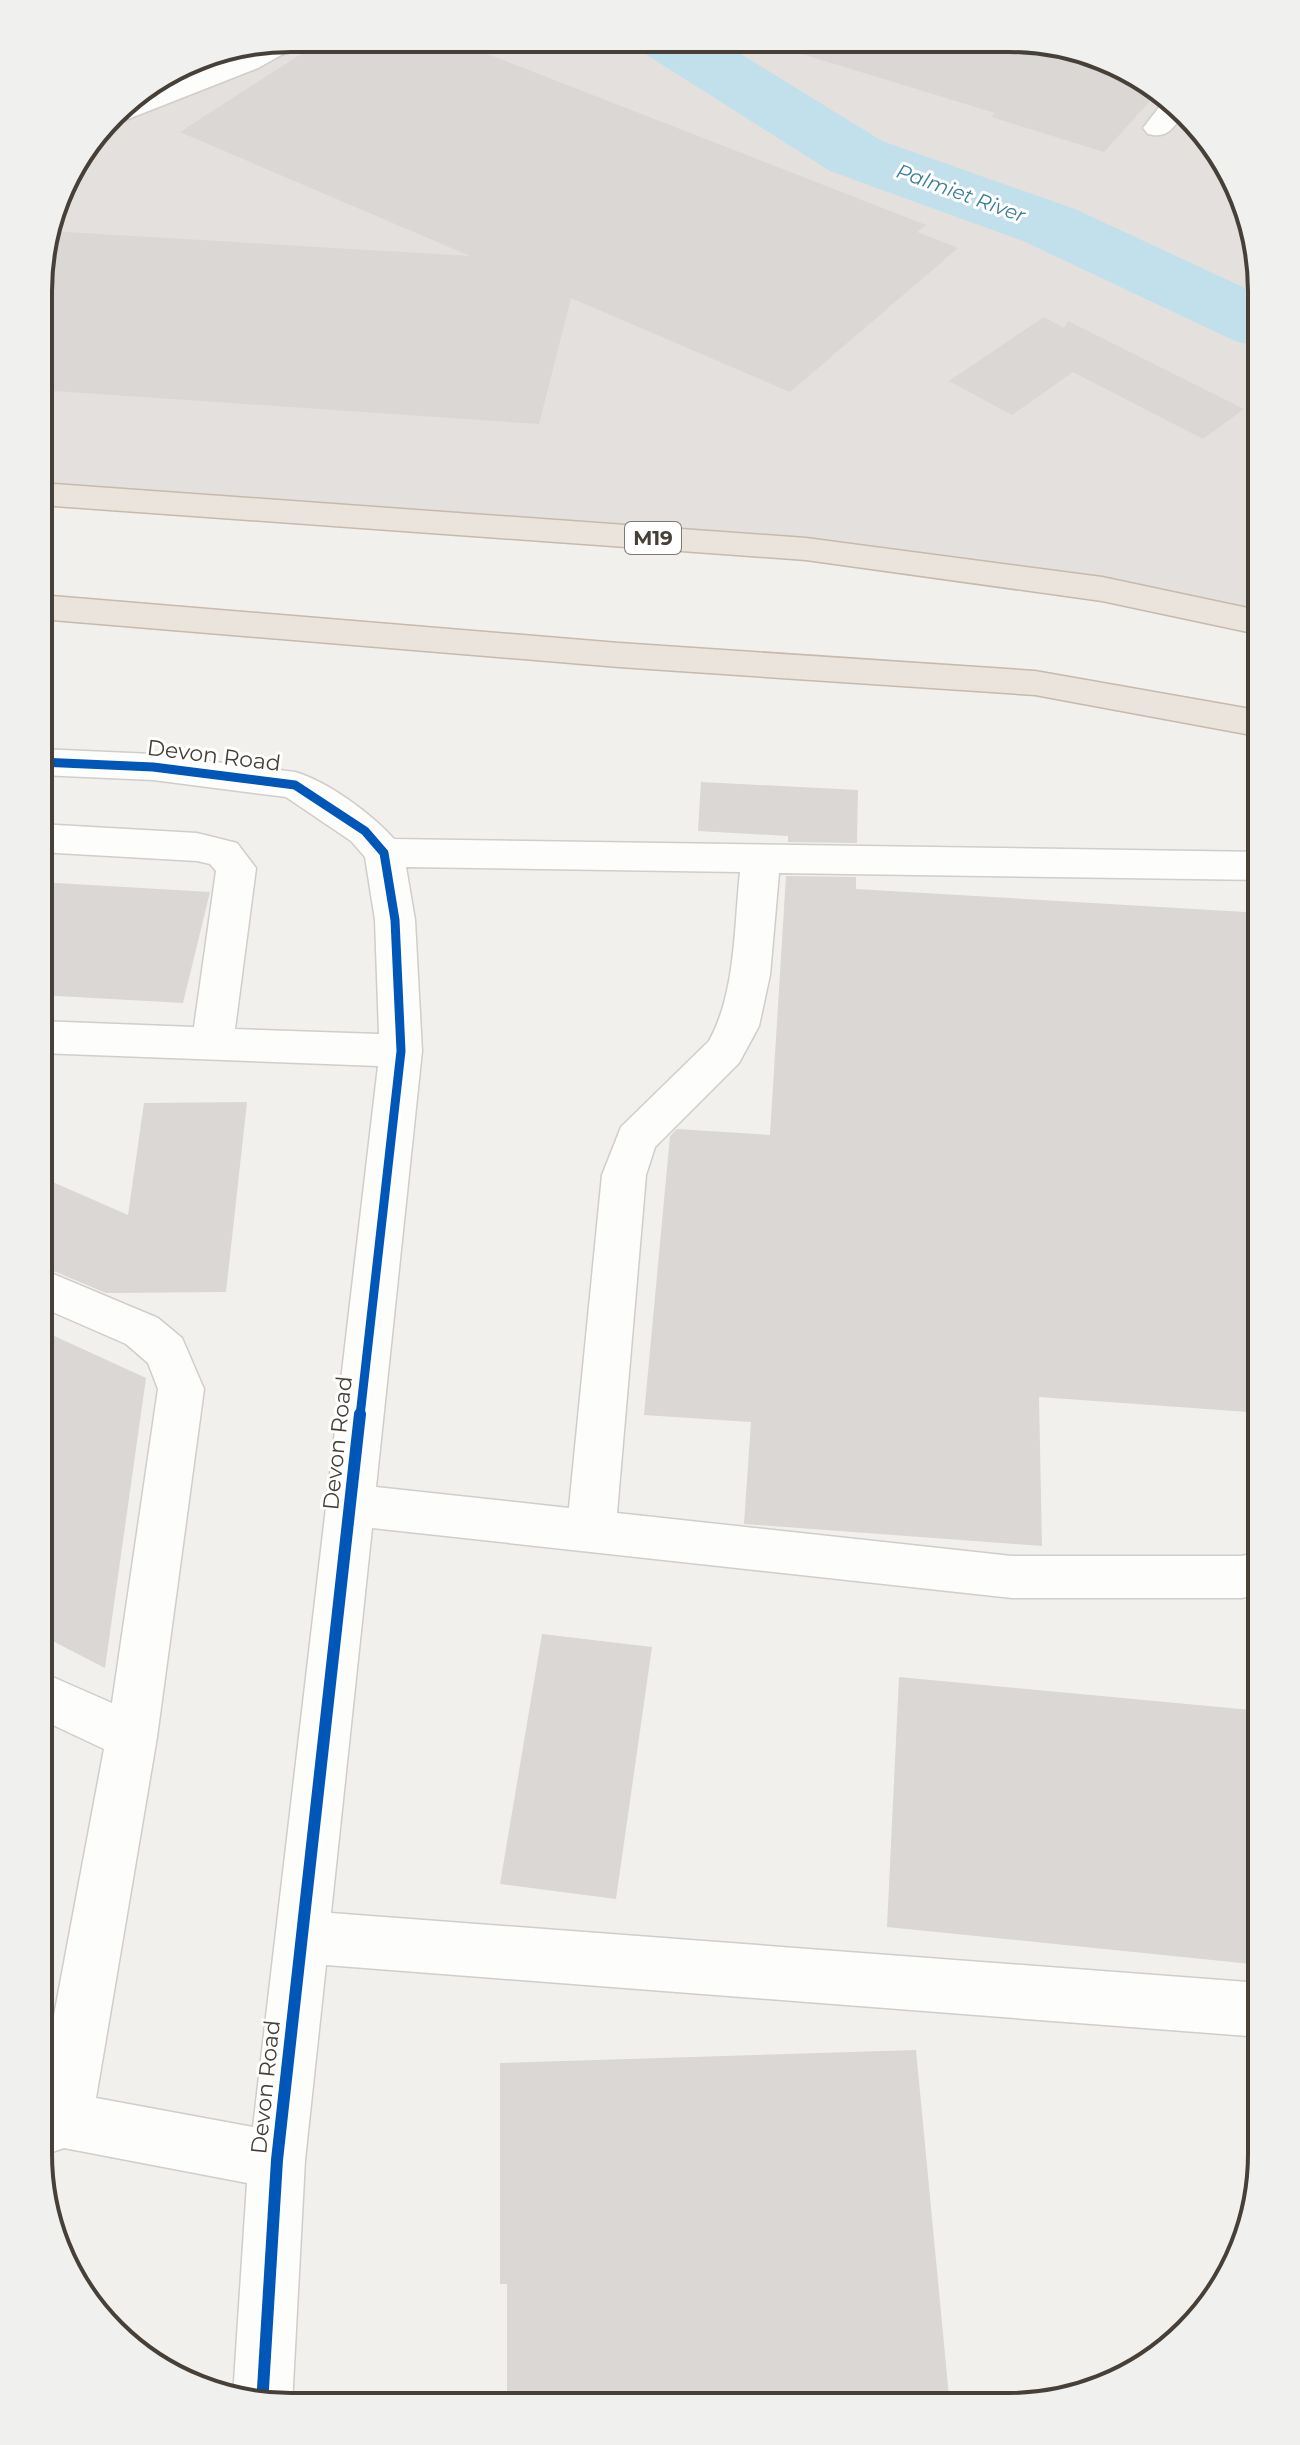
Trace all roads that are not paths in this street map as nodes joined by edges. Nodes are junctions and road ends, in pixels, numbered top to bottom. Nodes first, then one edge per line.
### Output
1 (263, 54) edge
2 (143, 103) edge
3 (1169, 113) edge
4 (1158, 128) dead end
5 (52, 495) edge
6 (52, 608) edge
7 (1248, 620) edge
8 (1248, 721) edge
9 (52, 763) edge
10 (52, 839) edge
11 (384, 853) junction
12 (761, 858) junction
13 (1248, 866) edge
14 (52, 1038) edge
15 (212, 1045) junction
16 (401, 1051) junction
17 (52, 1292) edge
18 (350, 1505) junction
19 (591, 1532) junction
20 (1247, 1576) edge
21 (52, 1700) edge
22 (132, 1737) junction
23 (302, 1937) junction
24 (1247, 2009) edge
25 (52, 2119) edge
26 (52, 2124) edge
27 (277, 2160) junction
28 (263, 2391) edge

1 - 2 street
3 - 4 street
5 - 7 highway, M19
6 - 8 highway
9 - 11 street, Devon Road
10 - 15 street
11 - 12 street
11 - 16 street, Devon Road
12 - 13 street
12 - 19 street
14 - 15 street
15 - 16 street
16 - 18 street, Devon Road
17 - 22 street
18 - 19 street
18 - 23 street, Devon Road
19 - 20 street
21 - 22 street
22 - 25 street
23 - 24 street
23 - 27 street, Devon Road
26 - 27 street
27 - 28 street, Devon Road

